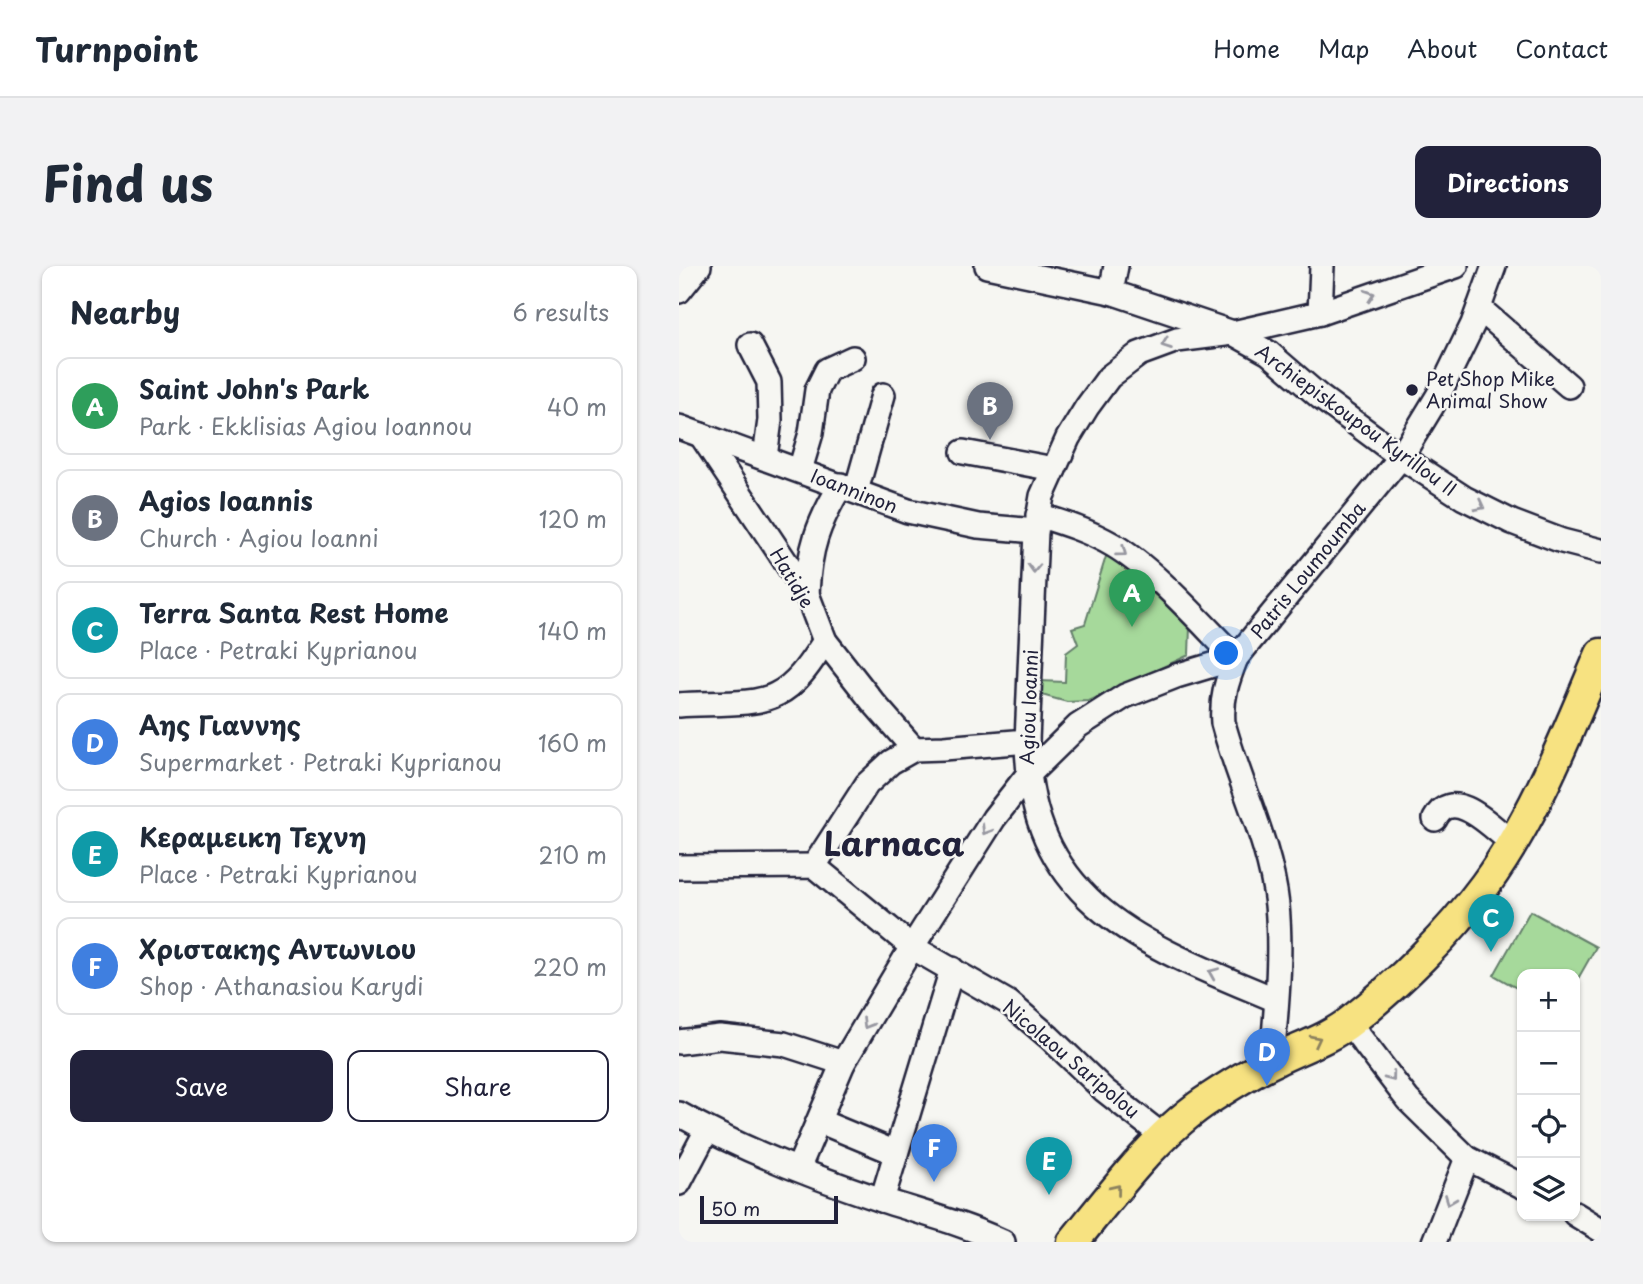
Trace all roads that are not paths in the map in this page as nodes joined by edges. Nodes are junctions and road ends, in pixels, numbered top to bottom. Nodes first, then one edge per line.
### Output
1 (699, 266) edge
2 (987, 266) edge
3 (1116, 266) edge
4 (1322, 266) edge
5 (1456, 266) edge
6 (1494, 266) edge
7 (679, 291) edge
8 (1111, 292) junction
9 (1479, 308) junction
10 (1320, 313) junction
11 (1234, 333) junction
12 (750, 345) dead end
13 (853, 358) dead end
14 (1569, 386) dead end
15 (883, 395) dead end
16 (679, 426) edge
17 (701, 435) junction
18 (963, 452) dead end
19 (765, 457) junction
20 (1401, 457) junction
21 (1054, 469) junction
22 (800, 470) junction
23 (849, 488) junction
24 (1037, 523) junction
25 (1601, 551) edge
26 (807, 594) junction
27 (825, 641) junction
28 (1601, 654) edge
29 (1236, 657) junction
30 (679, 705) edge
31 (1027, 741) junction
32 (914, 749) junction
33 (1027, 776) junction
34 (1435, 819) dead end
35 (1512, 843) junction
36 (814, 866) junction
37 (679, 867) edge
38 (912, 947) junction
39 (952, 970) junction
40 (1276, 1000) junction
41 (1349, 1023) junction
42 (679, 1042) edge
43 (1272, 1061) junction
44 (843, 1063) junction
45 (679, 1114) edge
46 (819, 1121) junction
47 (708, 1130) junction
48 (1164, 1137) junction
49 (896, 1153) junction
50 (1467, 1158) junction
51 (798, 1169) junction
52 (679, 1183) edge
53 (1517, 1183) edge
54 (882, 1200) junction
55 (1580, 1216) edge
56 (1601, 1230) edge
57 (1003, 1242) edge
58 (1073, 1242) edge
59 (1434, 1242) edge

1 - 7 street
2 - 8 street, Archiepiskoupou Kyrillou II
3 - 8 street
4 - 10 street
10 -> 5 street, Agiou Ioanni
6 - 9 street, Patris Loumoumba
8 - 11 street, Archiepiskoupou Kyrillou II
9 - 14 street
9 - 20 street, Patris Loumoumba
10 - 11 street, Agiou Ioanni
11 - 20 street, Archiepiskoupou Kyrillou II
11 -> 21 street, Agiou Ioanni
12 - 19 street
13 - 22 street
15 - 23 street
16 - 17 street, Ioanninon
17 - 19 street, Ioanninon
17 - 26 street, Hatidje
18 - 21 street
19 - 22 street, Ioanninon
20 -> 25 street, Archiepiskoupou Kyrillou II
20 - 29 street, Patris Loumoumba
21 - 24 street, Agiou Ioanni
22 - 23 street, Ioanninon
23 - 24 street, Ioanninon
23 - 26 street
24 -> 29 street, Ioanninon
24 -> 31 street, Agiou Ioanni
26 - 27 street, Hatidje
27 - 30 street
27 - 32 street, Hatidje
28 - 35 main road
29 - 33 street
29 - 40 street, Patris Loumoumba
31 - 32 street
31 - 33 street, Agiou Ioanni
32 - 36 street
33 -> 38 street, Agiou Ioanni
40 -> 33 street
34 - 35 street
35 - 41 main road
36 - 37 street
36 - 38 street, Nicolaou Saripolou
38 - 39 street, Nicolaou Saripolou
38 -> 44 street, Agiou Ioanni
39 - 48 street, Nicolaou Saripolou
39 - 49 street
40 - 43 street, Patris Loumoumba
43 -> 41 main road
41 -> 50 street
42 - 44 street
43 - 48 main road
44 - 46 street, Agiou Ioanni
45 - 47 street
46 - 49 street
46 - 51 street, Agiou Ioanni
47 - 51 street
47 - 52 street
58 -> 48 main road
49 - 54 street
50 - 53 street
50 -> 59 street
51 - 54 street
54 - 57 street
55 - 56 street

